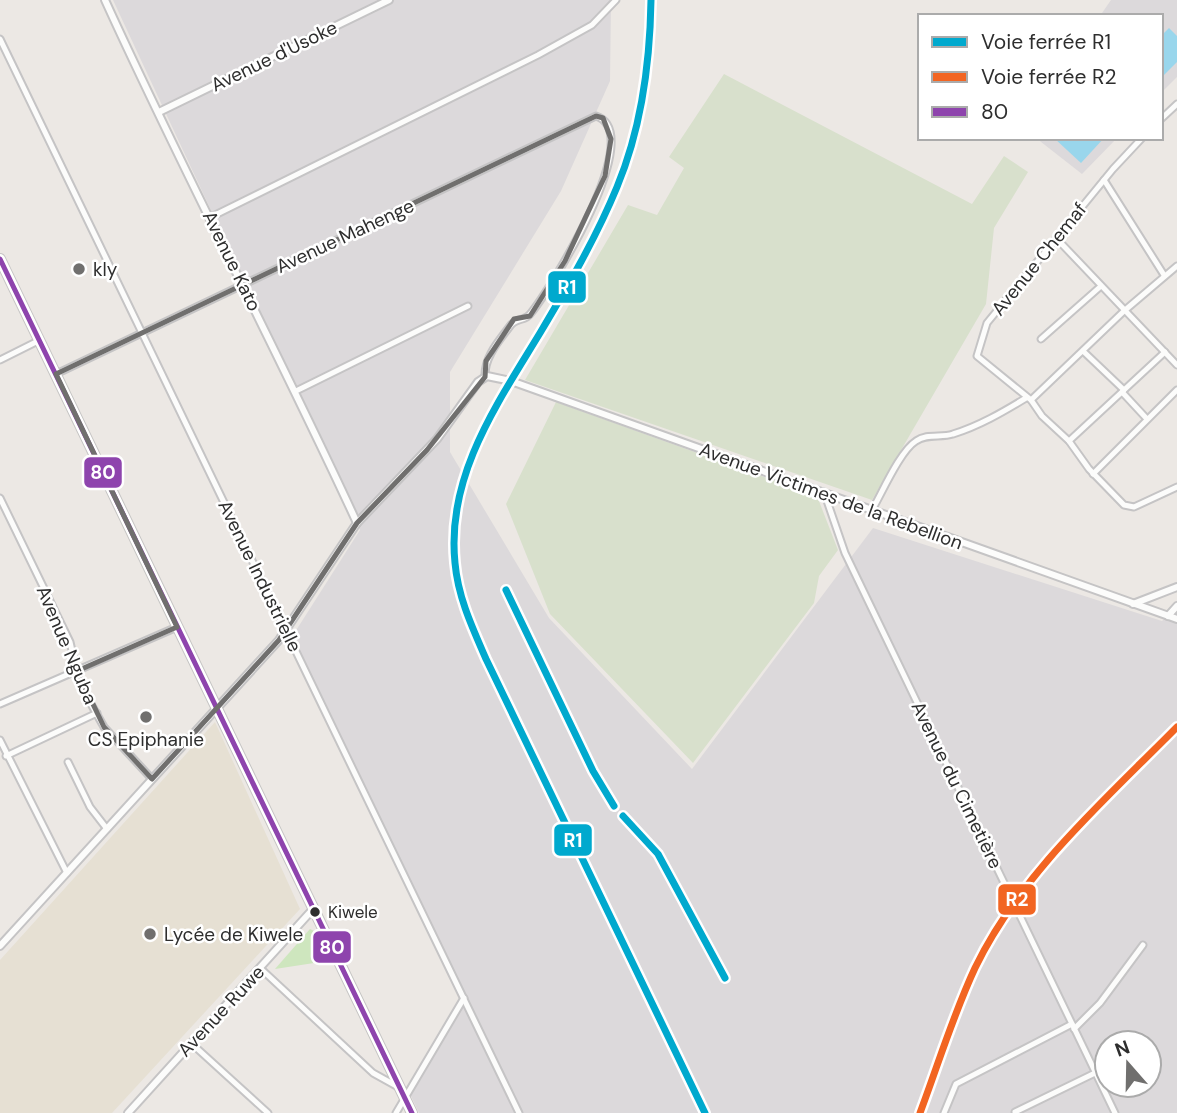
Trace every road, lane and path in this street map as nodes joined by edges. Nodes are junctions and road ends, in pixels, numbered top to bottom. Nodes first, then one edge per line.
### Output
1 (106, 0) edge
2 (389, 0) edge
3 (616, 0) edge
4 (0, 39) edge
5 (159, 112) junction
6 (1140, 140) edge
7 (1104, 180) junction
8 (211, 217) junction
9 (1057, 239) junction
10 (0, 259) edge
11 (1177, 266) edge
12 (1164, 275) junction
13 (243, 284) junction
14 (1101, 286) junction
15 (468, 306) dead end
16 (1124, 311) junction
17 (141, 332) junction
18 (1041, 339) dead end
19 (40, 340) junction
20 (1083, 351) junction
21 (1165, 352) junction
22 (0, 360) edge
23 (1177, 365) edge
24 (56, 374) junction
25 (485, 377) junction
26 (1177, 390) edge
27 (296, 391) junction
28 (1123, 391) junction
29 (1029, 399) junction
30 (1147, 419) junction
31 (1069, 441) junction
32 (1093, 474) junction
33 (1177, 487) edge
34 (824, 492) junction
35 (0, 498) edge
36 (872, 510) junction
37 (357, 523) junction
38 (1177, 587) edge
39 (1132, 604) junction
40 (1177, 606) edge
41 (1167, 616) junction
42 (1177, 619) edge
43 (177, 627) junction
44 (286, 631) junction
45 (77, 671) junction
46 (0, 704) edge
47 (217, 708) junction
48 (96, 713) junction
49 (1, 743) edge
50 (6, 756) junction
51 (68, 762) dead end
52 (152, 779) junction
53 (107, 829) junction
54 (67, 873) junction
55 (314, 908) junction
56 (1143, 945) dead end
57 (0, 946) edge
58 (260, 968) junction
59 (464, 998) junction
60 (1073, 1027) junction
61 (191, 1043) junction
62 (1093, 1067) edge
63 (1093, 1074) edge
64 (400, 1088) junction
65 (405, 1098) junction
66 (1015, 1112) edge
67 (128, 1113) edge
68 (268, 1113) edge
69 (396, 1113) edge
70 (412, 1113) edge
71 (519, 1113) edge
72 (944, 1113) edge

1 - 5 street, Avenue Kato
2 - 5 street, Avenue d'Usoke
3 - 8 street
4 - 17 street, Avenue Industrielle
5 - 8 street, Avenue Kato
6 - 7 street, Avenue Chemaf
7 - 9 street, Avenue Chemaf
7 - 12 street
8 - 13 street, Avenue Kato
9 - 14 street
9 - 29 street, Avenue Chemaf
10 - 19 highway
11 - 12 street
12 - 16 street
13 - 17 street, Avenue Mahenge
13 - 25 street, Avenue Mahenge
13 - 27 street, Avenue Kato
14 - 16 street
14 - 18 street
15 - 27 street
16 - 20 street
16 - 21 street
17 - 24 street, Avenue Mahenge
17 - 44 street, Avenue Industrielle
19 - 22 street
19 - 24 highway
20 - 28 street
20 - 29 street
21 - 23 street
21 - 28 street
24 - 43 highway
25 - 34 street, Avenue Victimes de la Rebellion
25 - 37 street
26 - 30 street
27 - 37 street, Avenue Kato
28 - 30 street
28 - 31 street
29 - 31 street, Avenue Chemaf
29 - 36 street
30 - 32 street
31 - 32 street, Avenue Chemaf
32 - 33 street, Avenue Chemaf
34 - 36 street, Avenue Victimes de la Rebellion
34 - 60 street, Avenue du Cimetière
35 - 45 street, Avenue Nguba
36 - 39 street, Avenue Victimes de la Rebellion
37 - 44 street
38 - 39 street
39 - 41 street, Avenue Victimes de la Rebellion
40 - 41 street
41 - 42 street, Avenue Victimes de la Rebellion
43 - 45 street
43 - 47 highway
44 - 47 street
44 - 59 street, Avenue Industrielle
45 - 46 street
45 - 48 street, Avenue Nguba
47 - 52 street
47 - 55 highway
48 - 50 street
48 - 52 street, Avenue Nguba
49 - 50 street
50 - 54 street
51 - 53 street
52 - 53 street
53 - 54 street
54 - 57 street
55 - 58 street, Avenue Ruwe
55 - 64 highway
56 - 60 street
58 - 61 street, Avenue Ruwe
58 - 64 street
59 - 65 street
59 - 71 street, Avenue Industrielle
60 - 62 street, Avenue du Cimetière
60 - 72 street
61 - 67 street, Avenue Ruwe
61 - 68 street
63 - 66 street
64 - 65 highway
65 - 69 street
65 - 70 highway

